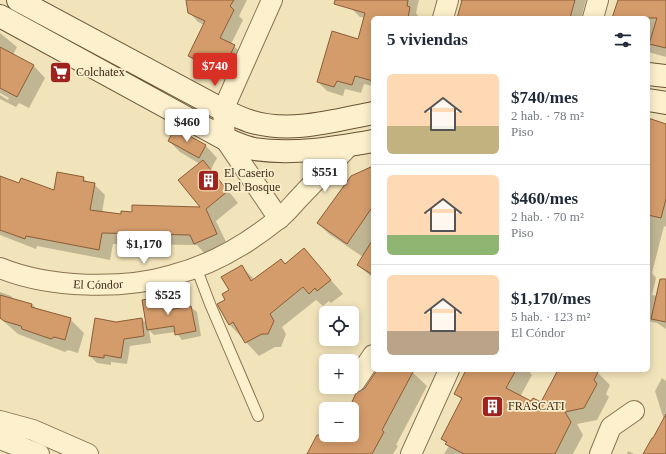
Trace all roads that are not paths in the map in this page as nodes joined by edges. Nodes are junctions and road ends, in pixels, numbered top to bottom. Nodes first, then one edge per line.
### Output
1 (18, 0) edge
2 (272, 0) edge
3 (448, 0) edge
4 (598, 0) edge
5 (0, 16) edge
6 (444, 16) edge
7 (594, 16) edge
8 (650, 74) edge
9 (666, 76) edge
10 (650, 100) edge
11 (666, 103) edge
12 (223, 110) junction
13 (371, 113) edge
14 (225, 139) junction
15 (371, 141) edge
16 (349, 146) junction
17 (279, 219) junction
18 (196, 267) junction
19 (0, 268) edge
20 (371, 358) edge
21 (447, 372) edge
22 (359, 376) edge
23 (634, 411) dead end
24 (258, 416) dead end
25 (0, 421) edge
26 (0, 439) edge
27 (39, 454) edge
28 (88, 454) edge
29 (411, 454) edge
30 (600, 454) edge

1 - 12 main road
2 - 12 street
3 - 6 street
4 - 7 street
5 - 14 main road
8 - 9 main road
10 - 11 main road
12 - 13 main road
12 - 14 street
14 - 16 main road
14 - 17 street
15 - 16 main road
16 - 17 street, El Cóndor
17 - 18 street, El Cóndor
18 - 19 street, El Cóndor
18 - 24 lane
20 - 22 street
21 - 29 street
23 - 30 street
25 - 28 street
26 - 27 street

